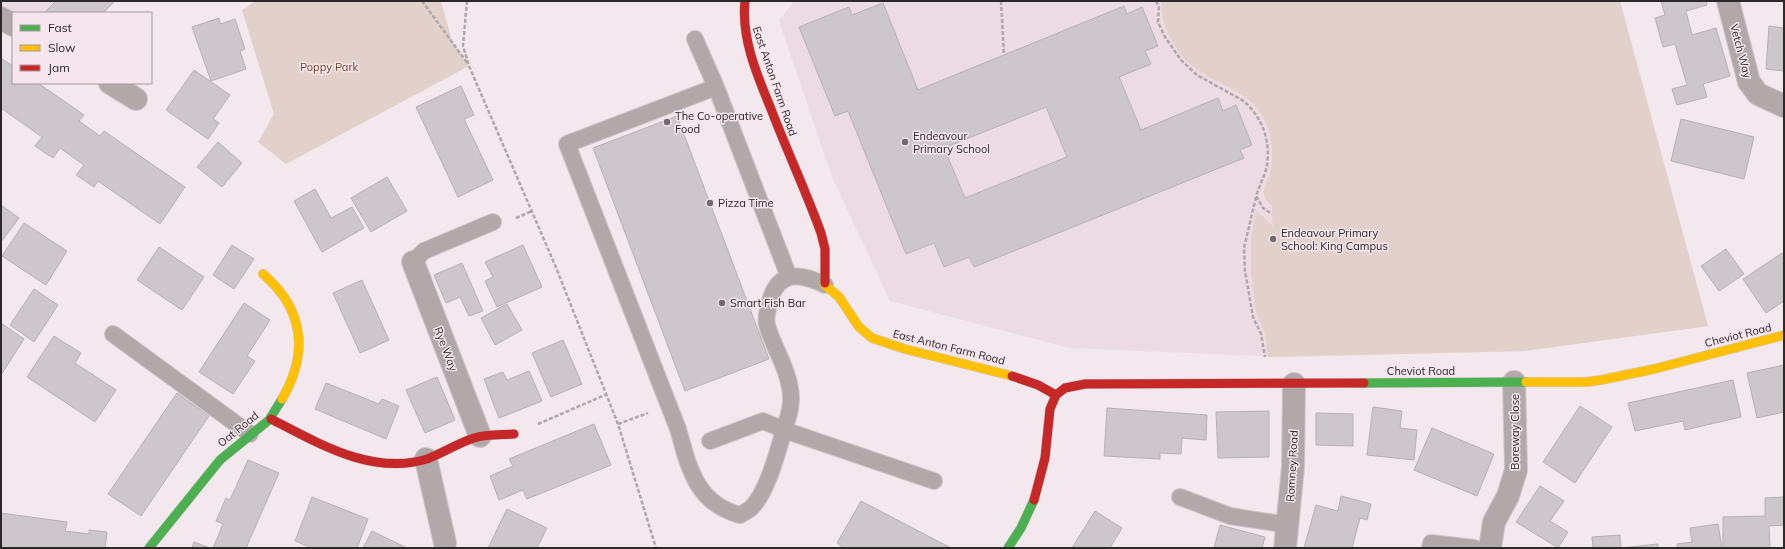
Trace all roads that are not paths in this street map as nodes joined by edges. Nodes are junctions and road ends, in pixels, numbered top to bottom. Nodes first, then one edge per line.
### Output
1 (745, 1) edge
2 (1728, 1) edge
3 (1, 18) edge
4 (12, 24) edge
5 (695, 40) dead end
6 (112, 84) edge
7 (716, 87) junction
8 (136, 99) dead end
9 (1784, 106) edge
10 (494, 222) dead end
11 (413, 262) joint
12 (264, 274) dead end
13 (789, 277) junction
14 (825, 285) junction
15 (113, 334) dead end
16 (1784, 335) edge
17 (1514, 382) junction
18 (1294, 384) junction
19 (1056, 395) junction
20 (271, 419) junction
21 (784, 430) junction
22 (250, 434) junction
23 (514, 434) road end
24 (480, 436) junction
25 (710, 441) dead end
26 (426, 459) junction
27 (934, 481) dead end
28 (1180, 497) dead end
29 (1288, 525) junction
30 (445, 543) dead end
31 (149, 548) edge
32 (1008, 548) edge
33 (1285, 548) edge
34 (1430, 548) edge
35 (1474, 548) edge
36 (1490, 548) edge

1 - 14 street, East Anton Farm Road
2 - 9 street, Vetch Way
3 - 4 street
5 - 7 lane
6 - 8 street
7 - 13 lane
7 - 21 lane
10 - 11 lane
11 - 24 street, Rye Way
12 - 20 street, Oat Road
13 - 14 lane
13 - 21 lane
14 - 19 street, East Anton Farm Road
15 - 22 lane
16 - 17 street, Cheviot Road
17 - 18 street, Cheviot Road
17 - 36 street, Boreway Close
18 - 19 street, Cheviot Road
18 - 29 street, Romney Road
19 - 32 street
20 - 22 street, Oat Road
20 - 26 street
21 - 25 lane
21 - 27 lane
22 - 31 street, Oat Road
23 - 24 street
24 - 26 street
26 - 30 street
28 - 29 lane
29 - 33 street, Romney Road
34 - 35 lane

